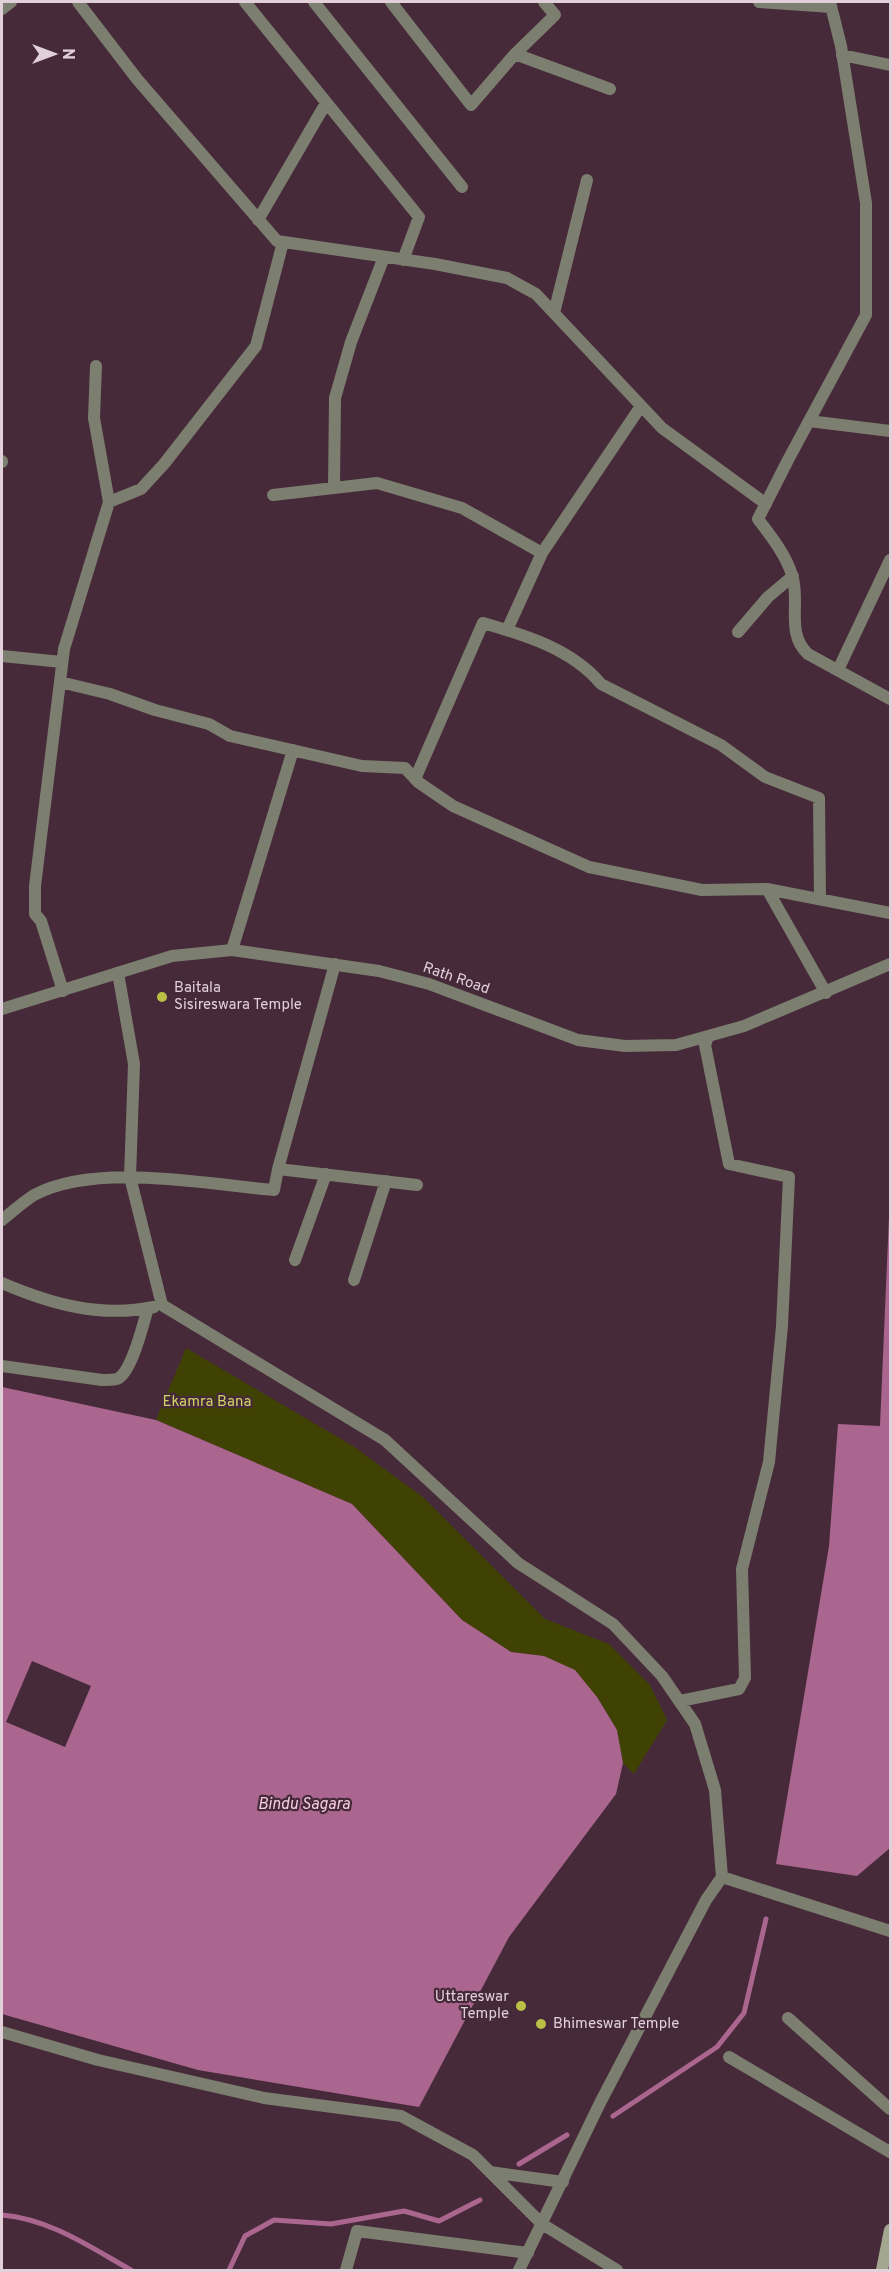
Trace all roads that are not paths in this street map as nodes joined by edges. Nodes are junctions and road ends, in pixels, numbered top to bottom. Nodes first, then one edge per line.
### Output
1 (11, 2) edge
2 (78, 2) edge
3 (245, 2) edge
4 (315, 2) edge
5 (391, 2) edge
6 (544, 2) edge
7 (759, 2) edge
8 (830, 4) edge
9 (2, 9) edge
10 (516, 54) junction
11 (842, 55) junction
12 (891, 65) edge
13 (610, 89) dead end
14 (326, 103) junction
15 (587, 180) dead end
16 (462, 187) dead end
17 (258, 220) junction
18 (283, 242) junction
19 (384, 257) junction
20 (403, 260) junction
21 (554, 313) junction
22 (96, 366) dead end
23 (641, 406) junction
24 (808, 421) junction
25 (891, 431) edge
26 (334, 486) junction
27 (273, 495) dead end
28 (109, 502) junction
29 (766, 504) junction
30 (542, 553) junction
31 (891, 560) edge
32 (792, 576) junction
33 (507, 630) junction
34 (738, 632) dead end
35 (2, 656) edge
36 (62, 662) junction
37 (838, 670) junction
38 (60, 682) junction
39 (891, 699) edge
40 (293, 750) junction
41 (415, 779) junction
42 (767, 889) junction
43 (820, 899) junction
44 (891, 913) edge
45 (232, 950) junction
46 (335, 964) junction
47 (891, 964) edge
48 (118, 973) junction
49 (63, 991) junction
50 (826, 993) junction
51 (2, 1010) edge
52 (708, 1037) junction
53 (278, 1169) junction
54 (326, 1174) junction
55 (130, 1177) junction
56 (386, 1181) junction
57 (417, 1185) dead end
58 (2, 1220) edge
59 (296, 1260) dead end
60 (354, 1280) dead end
61 (2, 1283) edge
62 (162, 1305) junction
63 (148, 1308) junction
64 (2, 1366) edge
65 (680, 1701) junction
66 (722, 1877) junction
67 (891, 1931) edge
68 (788, 2018) dead end
69 (2, 2032) edge
70 (729, 2057) dead end
71 (891, 2109) edge
72 (891, 2152) edge
73 (490, 2172) junction
74 (563, 2182) junction
75 (542, 2224) junction
76 (891, 2230) edge
77 (528, 2253) junction
78 (346, 2271) edge
79 (519, 2271) edge
80 (617, 2271) edge
81 (882, 2271) edge

1 - 9 street
2 - 17 street
3 - 14 street
4 - 16 street
5 - 10 street
6 - 10 street
7 - 8 street
8 - 11 street
10 - 13 street
11 - 12 street
11 - 24 street
14 - 17 street
14 - 20 street
15 - 21 street
17 - 18 street
18 - 19 street
18 - 28 street
19 - 20 street
19 - 26 street
20 - 21 street
21 - 23 street
22 - 28 street
23 - 29 street
23 - 30 street
24 - 25 street
24 - 29 street
26 - 27 street
26 - 30 street
28 - 36 street
29 - 32 street
30 - 33 street
31 - 37 street
32 - 34 street
32 - 37 street
33 - 41 street
33 - 43 street
35 - 36 street
36 - 38 street
37 - 39 street
38 - 40 street
38 - 49 street
40 - 41 street
40 - 45 street
41 - 42 street
42 - 43 street
42 - 50 street
43 - 44 street
45 - 46 street, Rath Road
45 - 48 street, Rath Road
46 - 52 street, Rath Road
46 - 53 street
47 - 50 street, Rath Road
48 - 49 street, Rath Road
48 - 55 street
49 - 51 street, Rath Road
50 - 52 street, Rath Road
52 - 65 street
53 - 54 street
53 - 55 street
54 - 56 street
54 - 59 street
55 - 58 street
55 - 62 street
56 - 57 street
56 - 60 street
61 - 63 street
62 - 63 street
62 - 65 street
63 - 64 street
65 - 66 street
66 - 67 street
66 - 74 street
68 - 71 street
69 - 73 street
70 - 72 street
73 - 74 street
73 - 75 street
74 - 75 street
75 - 77 street
75 - 80 street
76 - 81 main road
77 - 78 street
77 - 79 street

